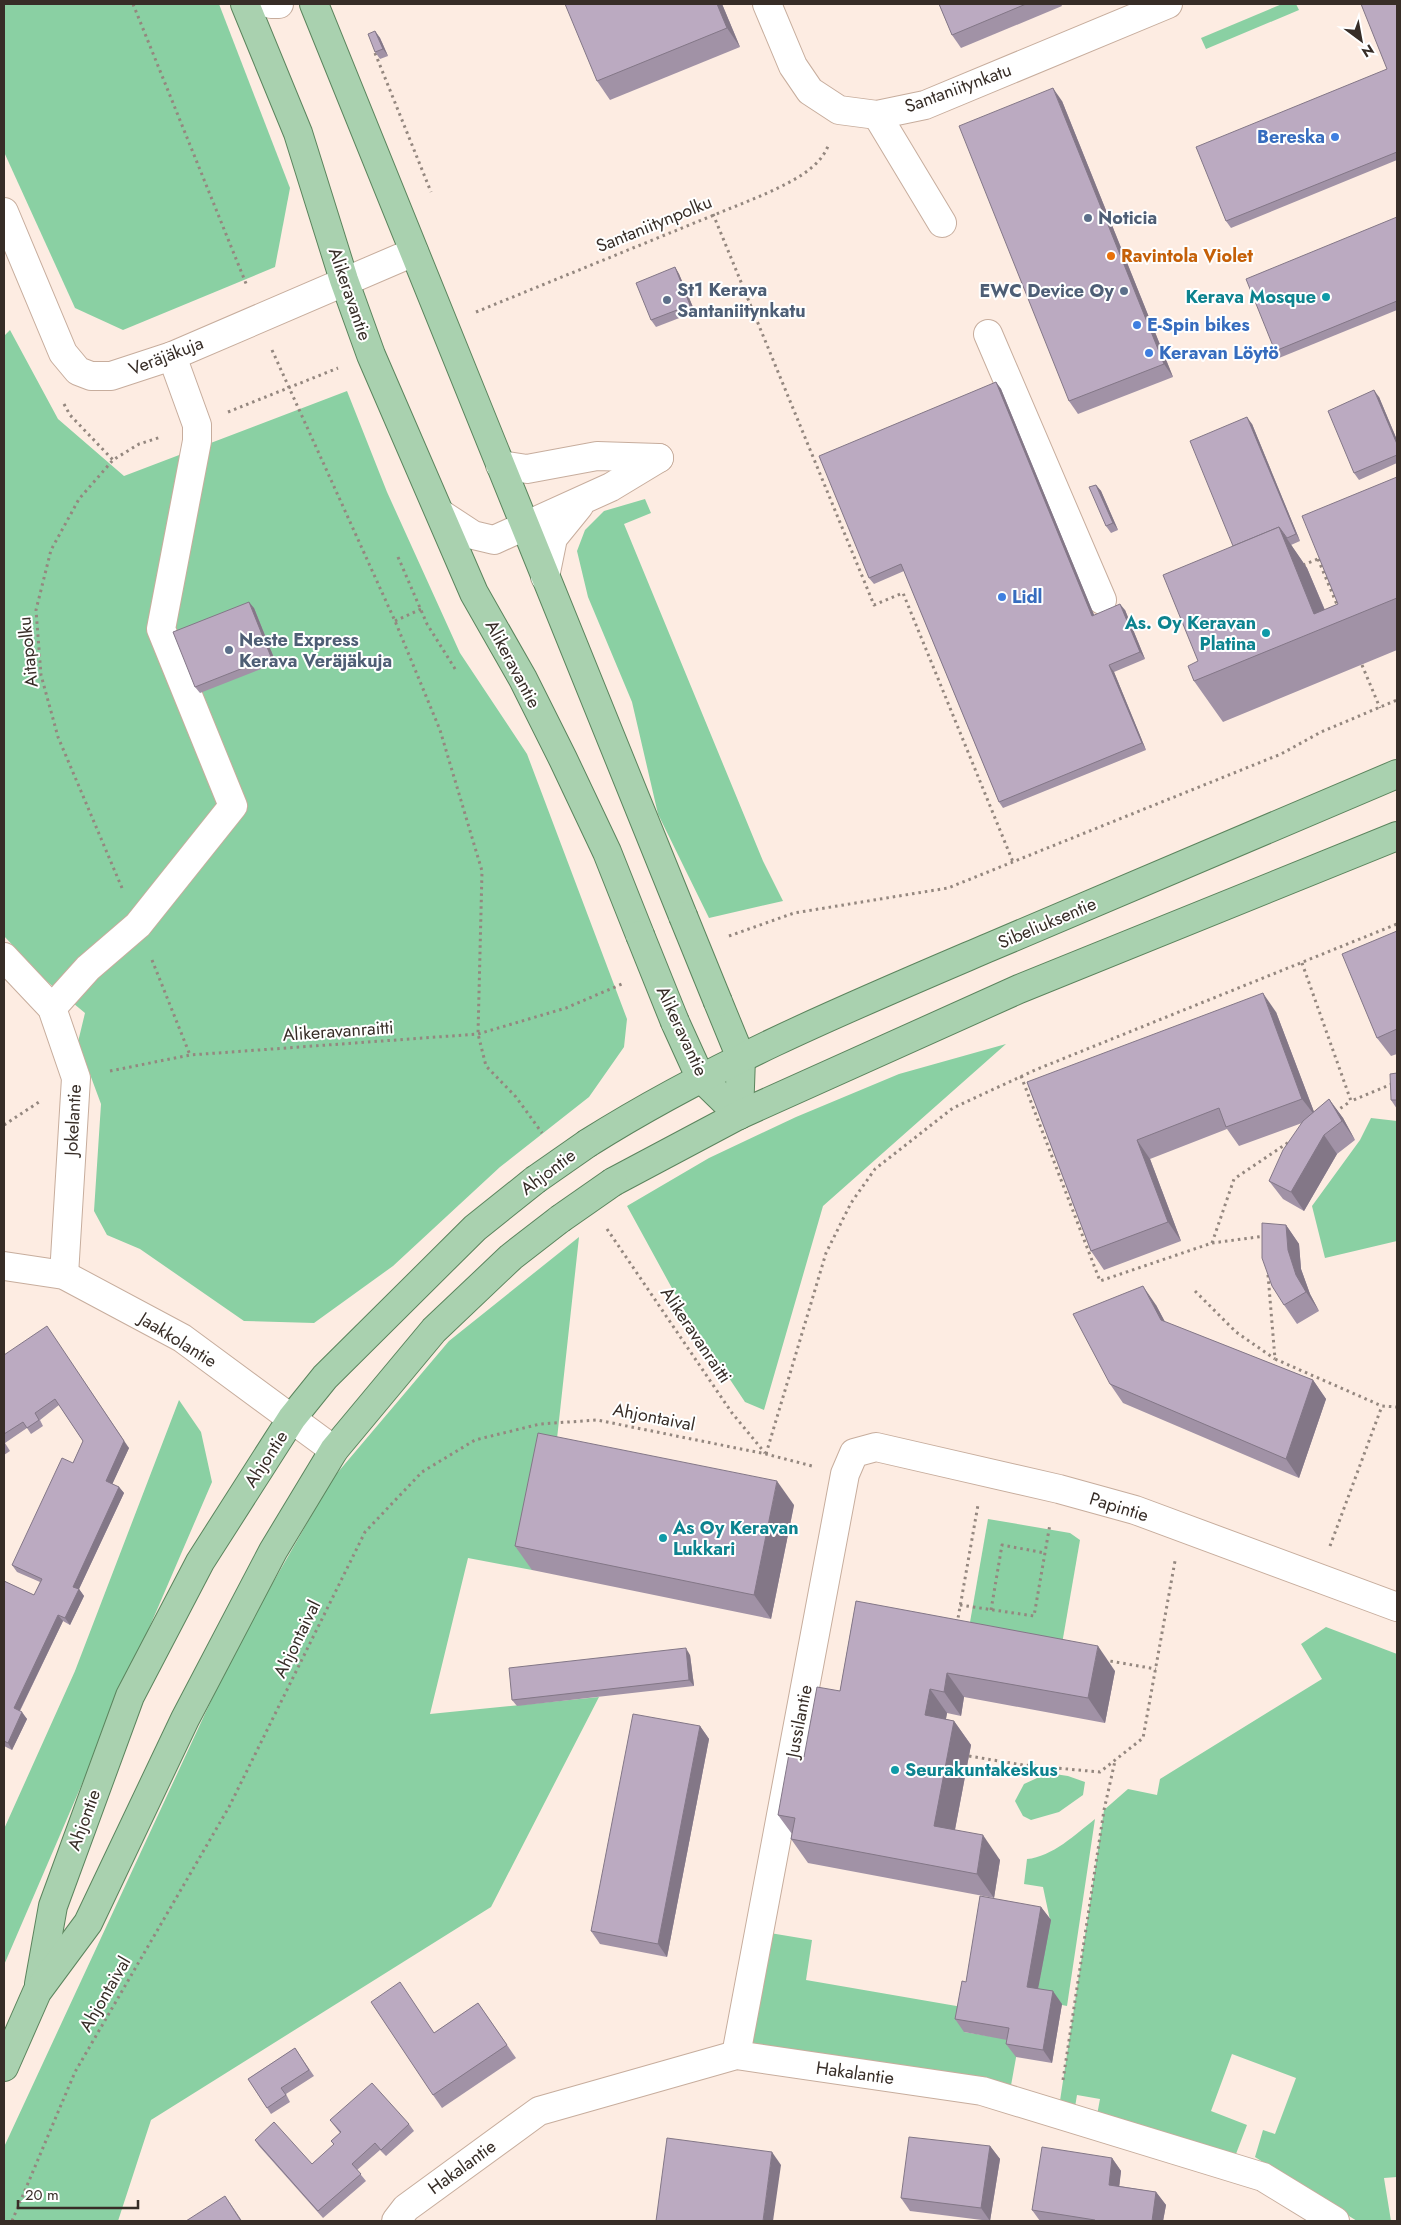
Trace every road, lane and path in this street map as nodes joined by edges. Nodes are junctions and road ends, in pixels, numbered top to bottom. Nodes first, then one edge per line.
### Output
1 (133, 4) edge
2 (245, 4) edge
3 (271, 4) edge
4 (279, 4) edge
5 (314, 4) edge
6 (767, 4) edge
7 (1168, 4) edge
8 (839, 110) junction
9 (877, 116) junction
10 (4, 212) edge
11 (713, 214) junction
12 (942, 223) dead end
13 (414, 252) junction
14 (344, 280) junction
15 (259, 318) junction
16 (443, 325) junction
17 (988, 334) dead end
18 (172, 356) junction
19 (288, 388) junction
20 (197, 425) junction
21 (500, 465) junction
22 (584, 500) junction
23 (440, 514) junction
24 (525, 528) junction
25 (1327, 555) edge
26 (398, 557) dead end
27 (1318, 559) junction
28 (1301, 566) dead end
29 (546, 578) junction
30 (1102, 600) dead end
31 (421, 609) junction
32 (1340, 614) edge
33 (395, 621) junction
34 (1362, 665) edge
35 (457, 672) dead end
36 (1397, 700) edge
37 (1380, 708) junction
38 (1397, 774) edge
39 (1397, 836) edge
40 (1013, 862) junction
41 (1397, 924) edge
42 (138, 925) junction
43 (720, 939) dead end
44 (4, 957) edge
45 (1302, 963) junction
46 (623, 984) dead end
47 (52, 1008) junction
48 (478, 1034) junction
49 (190, 1055) junction
50 (741, 1058) junction
51 (1021, 1076) junction
52 (700, 1077) junction
53 (76, 1078) junction
54 (1397, 1082) edge
55 (1351, 1102) junction
56 (739, 1115) junction
57 (1328, 1117) edge
58 (545, 1137) dead end
59 (1296, 1137) edge
60 (607, 1228) dead end
61 (1212, 1242) junction
62 (1266, 1245) edge
63 (4, 1266) edge
64 (1268, 1274) edge
65 (64, 1275) junction
66 (1195, 1292) dead end
67 (1275, 1360) junction
68 (1382, 1406) junction
69 (1397, 1407) edge
70 (292, 1418) junction
71 (334, 1450) junction
72 (766, 1454) junction
73 (845, 1474) junction
74 (979, 1502) dead end
75 (1051, 1517) dead end
76 (1045, 1553) junction
77 (1176, 1554) dead end
78 (1318, 1578) junction
79 (960, 1605) junction
80 (1397, 1608) edge
81 (991, 1610) junction
82 (956, 1632) edge
83 (1099, 1659) dead end
84 (1156, 1669) junction
85 (969, 1756) dead end
86 (1116, 1760) junction
87 (37, 1992) junction
88 (736, 2055) junction
89 (4, 2067) edge
90 (1058, 2114) junction
91 (12, 2221) edge
92 (396, 2221) edge
93 (1334, 2221) edge

1 - 15 path
2 - 14 main road, Alikeravantie
3 - 4 street
5 - 13 main road
6 - 8 street, Santaniitynkatu
7 - 9 street, Santaniitynkatu
8 - 9 street, Santaniitynkatu
8 - 11 path, Santaniitynpolku
9 - 12 street
10 - 18 street, Veräjäkuja
11 - 16 path, Santaniitynpolku
11 - 40 path
13 - 14 street, Veräjäkuja
13 - 16 main road
14 - 15 street, Veräjäkuja
14 - 23 main road, Alikeravantie
15 - 18 street, Veräjäkuja
15 - 19 path
16 - 21 main road
17 - 30 street
18 - 20 street
19 - 20 path, Aitapolku
19 - 33 path
20 - 42 street
20 - 42 path, Aitapolku
21 - 22 street
21 - 24 main road
22 - 24 street
22 - 29 street
23 - 24 street
23 - 52 main road, Alikeravantie, bridge
24 - 29 main road
25 - 27 path
26 - 31 path
27 - 28 path
27 - 32 path
29 - 50 main road, bridge
31 - 33 path
31 - 35 path
33 - 48 path
34 - 37 path
36 - 37 path
37 - 40 path
38 - 50 main road, Sibeliuksentie
39 - 56 main road
40 - 43 path
41 - 45 path
42 - 47 street
42 - 49 path, Aitapolku
44 - 47 street, Jokelantie
45 - 51 path
45 - 55 path
46 - 48 path, Alikeravanraitti
47 - 53 street, Jokelantie
48 - 49 path, Alikeravanraitti
48 - 58 path
49 - 53 path, Alikeravanraitti
50 - 52 main road, Sibeliuksentie
50 - 56 main road
51 - 61 path
51 - 72 path
52 - 56 main road, Alikeravantie
52 - 70 main road, Ahjontie, bridge
53 - 65 street, Jokelantie
54 - 55 path
55 - 57 path
56 - 71 main road, Ahjontie, bridge
59 - 61 path
60 - 72 path, Alikeravanraitti
61 - 62 path
63 - 65 street, Jaakkolantie
64 - 67 path
65 - 70 street, Jaakkolantie
66 - 67 path
67 - 68 path
68 - 69 path
68 - 78 path
70 - 71 street, Jaakkolantie
70 - 87 main road, Ahjontie
71 - 87 main road, Ahjontie
72 - 73 path, Ahjontaival
72 - 91 path, Ahjontaival
73 - 78 street, Papintie
73 - 88 street, Jussilantie
74 - 79 path
75 - 76 path
76 - 81 path
76 - 81 path
77 - 84 path
78 - 80 street, Papintie
79 - 81 path
79 - 82 path
83 - 84 path
84 - 86 path
85 - 86 path
86 - 90 path
87 - 89 main road, Ahjontie
88 - 90 street, Hakalantie
88 - 92 street, Hakalantie
90 - 93 street, Hakalantie

